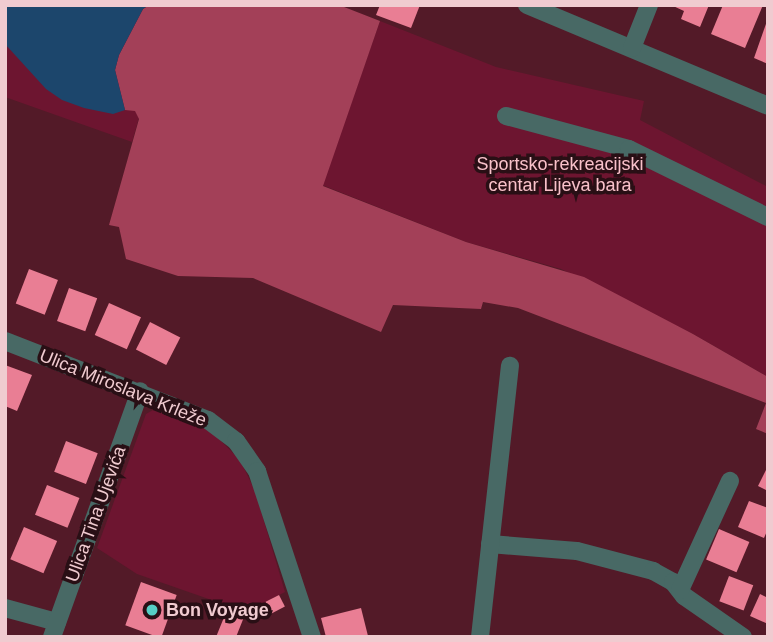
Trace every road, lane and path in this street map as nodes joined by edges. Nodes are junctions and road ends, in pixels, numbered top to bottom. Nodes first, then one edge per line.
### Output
1 (527, 5) edge
2 (649, 5) edge
3 (632, 48) junction
4 (768, 106) edge
5 (506, 116) dead end
6 (768, 217) edge
7 (5, 341) edge
8 (510, 366) dead end
9 (140, 391) junction
10 (730, 481) dead end
11 (490, 544) junction
12 (680, 590) junction
13 (5, 608) edge
14 (55, 629) edge
15 (312, 637) edge
16 (480, 637) edge
17 (743, 637) edge

1 - 3 street
2 - 3 street
3 - 4 street
5 - 6 street
7 - 9 street, Ulica Miroslava Krleže
8 - 11 street
9 - 14 street, Ulica Tina Ujevića
9 - 15 street, Ulica Miroslava Krleže
10 - 12 street
11 - 12 street
11 - 16 street
12 - 17 street
13 - 14 street

